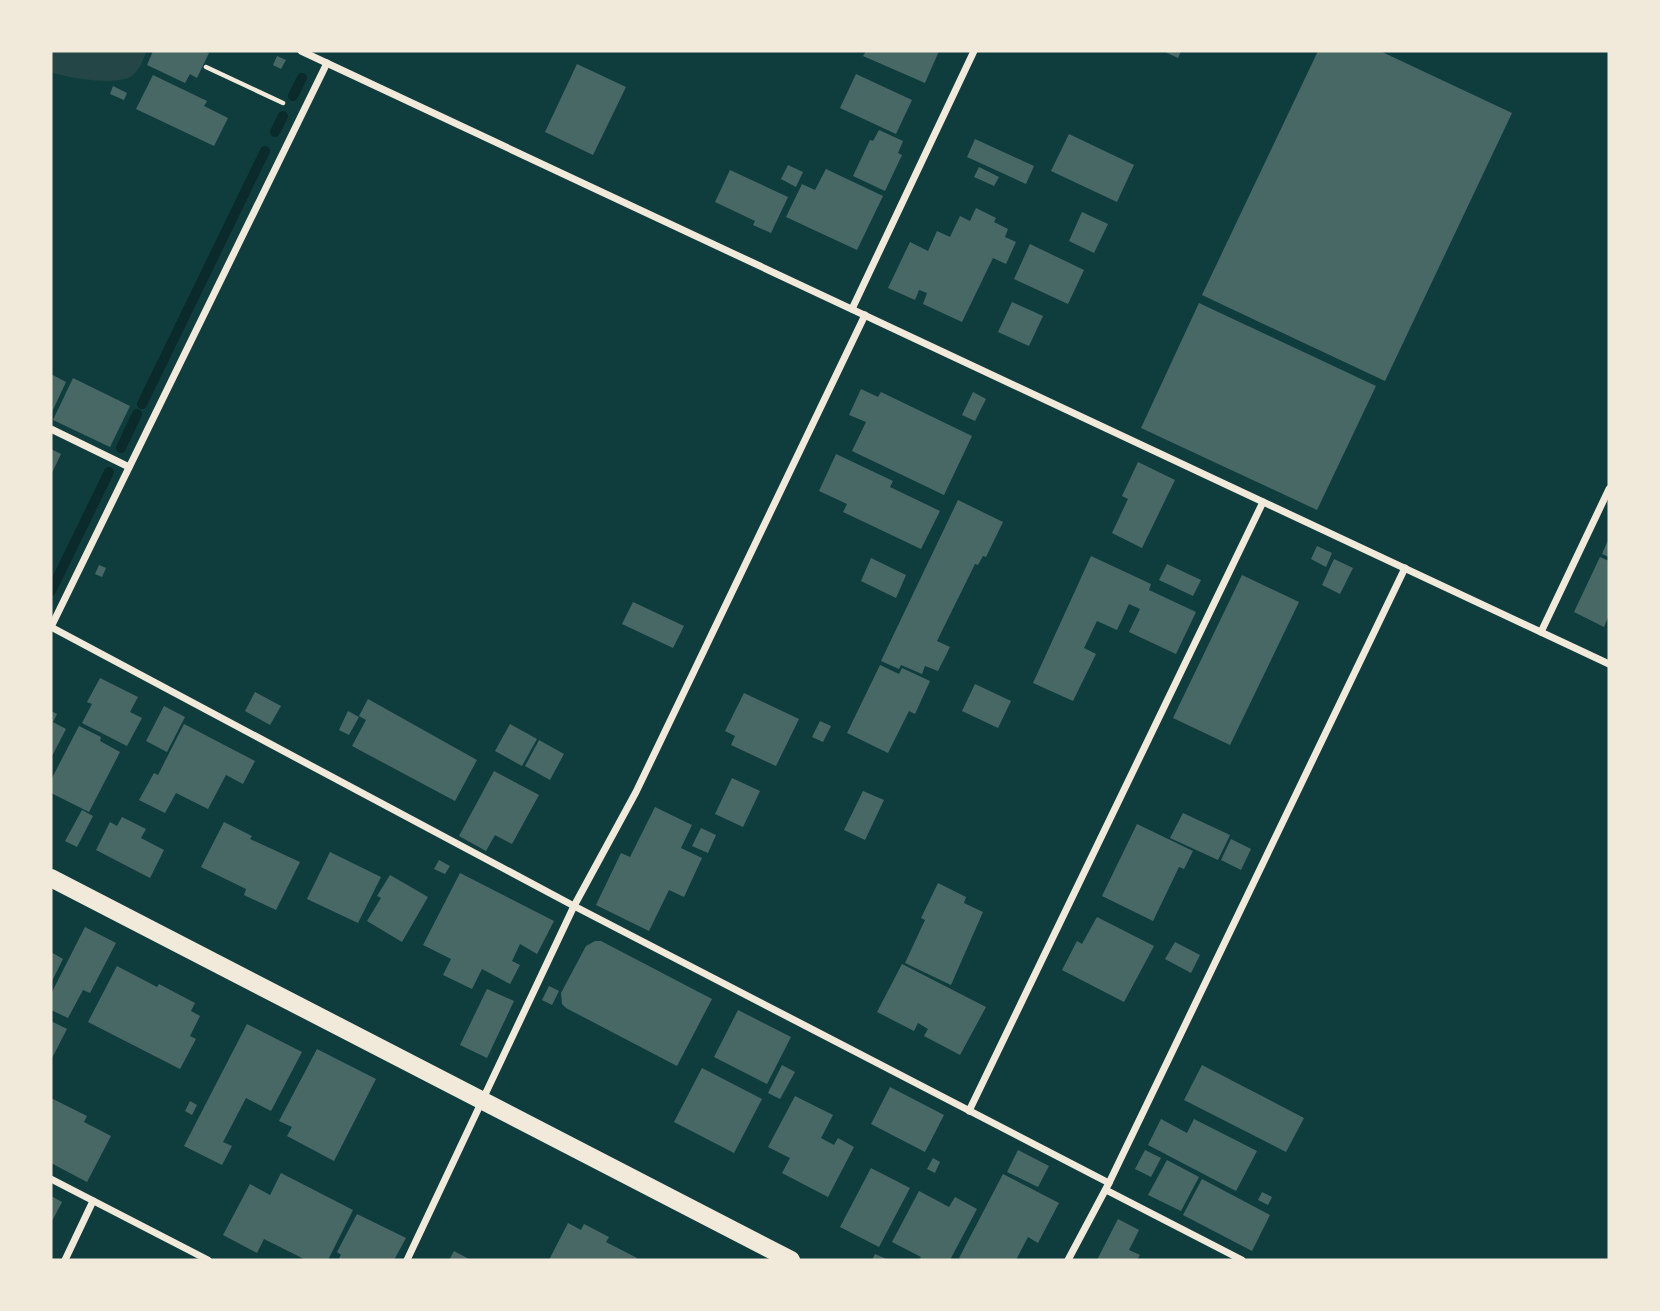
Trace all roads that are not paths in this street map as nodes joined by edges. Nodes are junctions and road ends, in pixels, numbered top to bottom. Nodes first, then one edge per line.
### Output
1 (302, 51) edge
2 (974, 51) edge
3 (317, 54) edge
4 (327, 63) junction
5 (852, 309) junction
6 (865, 315) junction
7 (51, 429) edge
8 (129, 467) junction
9 (1609, 489) edge
10 (1263, 502) junction
11 (1405, 568) junction
12 (51, 627) edge
13 (1541, 632) junction
14 (1609, 664) edge
15 (51, 878) edge
16 (574, 906) junction
17 (483, 1100) junction
18 (969, 1111) junction
19 (51, 1179) edge
20 (1107, 1187) junction
21 (93, 1201) junction
22 (65, 1260) edge
23 (208, 1260) edge
24 (407, 1260) edge
25 (791, 1260) edge
26 (1068, 1260) edge
27 (1242, 1260) edge

1 - 3 street
2 - 5 street
3 - 4 street
4 - 5 street
4 - 8 street
5 - 6 street
6 - 10 street
6 - 16 street
7 - 8 street
8 - 12 street
9 - 13 street
10 - 11 street
10 - 18 street
11 - 13 street
11 - 20 street
12 - 16 street
13 - 14 street
15 - 17 main road
16 - 17 street
16 - 18 street
17 - 24 street
17 - 25 main road
18 - 20 street
19 - 21 street
20 - 26 street
20 - 27 street
21 - 22 street
21 - 23 street

